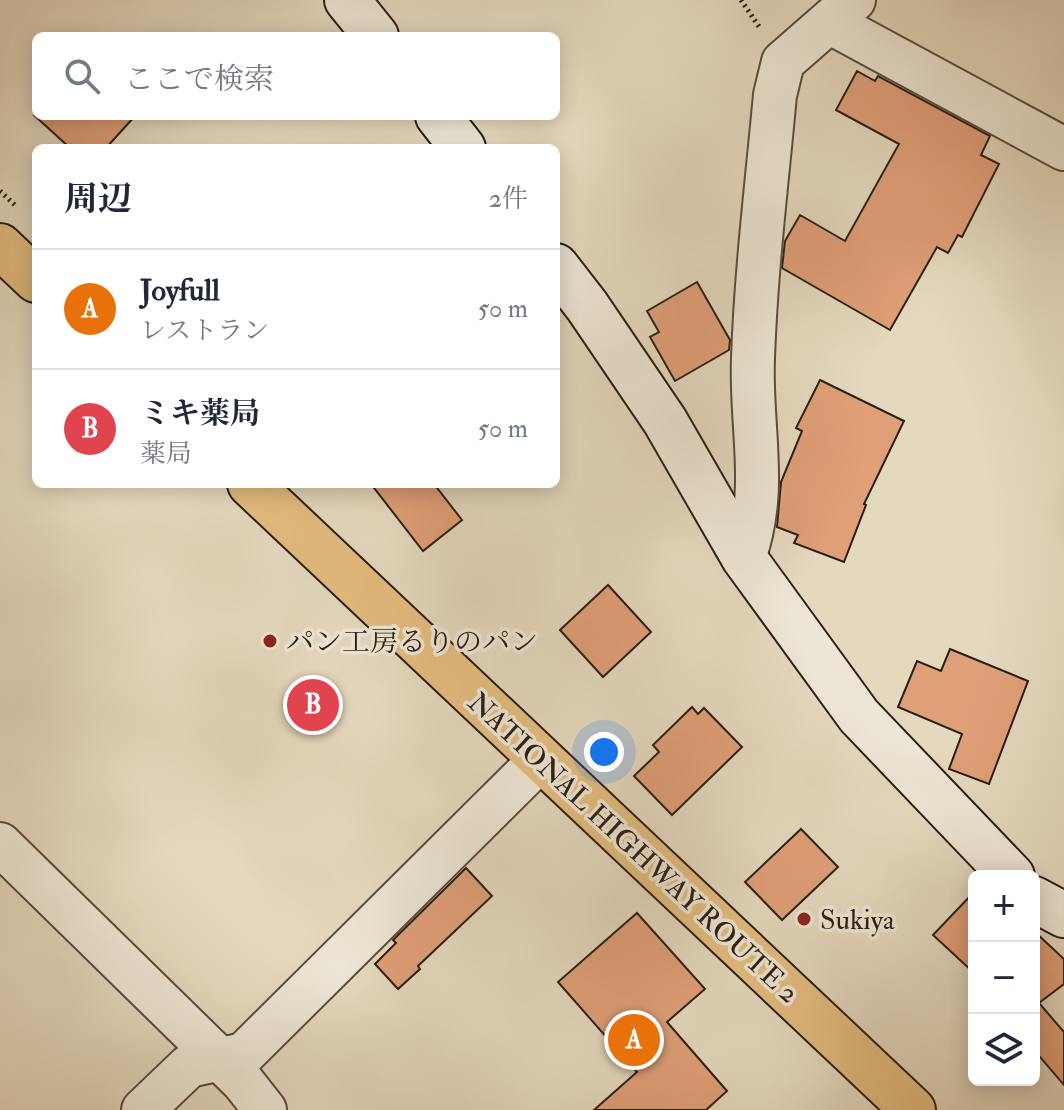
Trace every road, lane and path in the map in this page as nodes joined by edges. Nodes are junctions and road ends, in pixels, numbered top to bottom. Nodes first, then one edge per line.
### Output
1 (347, 0) edge
2 (841, 11) edge
3 (373, 32) edge
4 (441, 120) edge
5 (460, 144) edge
6 (1064, 149) edge
7 (0, 246) edge
8 (560, 271) edge
9 (32, 276) edge
10 (254, 488) edge
11 (744, 558) junction
12 (540, 760) junction
13 (0, 844) edge
14 (1006, 870) edge
15 (1040, 902) edge
16 (1064, 915) edge
17 (219, 1060) junction
18 (143, 1110) edge
19 (265, 1110) edge
20 (913, 1110) edge

1 - 3 street
2 - 6 street
2 - 11 street
4 - 5 street
7 - 9 highway
8 - 11 street
10 - 12 highway, NATIONAL HIGHWAY ROUTE 2
11 - 14 street
12 - 17 street
12 - 20 highway, NATIONAL HIGHWAY ROUTE 2
13 - 17 street
15 - 16 street
17 - 18 street
17 - 19 street

